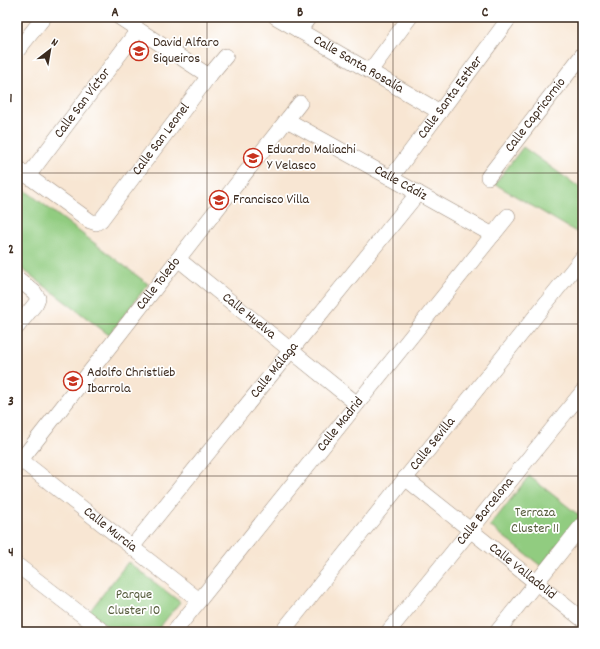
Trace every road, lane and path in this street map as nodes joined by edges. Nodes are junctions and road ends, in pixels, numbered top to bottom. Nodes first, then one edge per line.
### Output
1 (44, 17) edge
2 (119, 17) edge
3 (276, 17) edge
4 (310, 17) edge
5 (410, 17) edge
6 (510, 17) edge
7 (138, 30) junction
8 (299, 31) junction
9 (17, 51) edge
10 (583, 54) edge
11 (226, 56) dead end
12 (370, 71) junction
13 (209, 76) junction
14 (300, 103) dead end
15 (440, 112) junction
16 (287, 120) junction
17 (22, 172) edge
18 (488, 177) dead end
19 (391, 178) junction
20 (418, 193) junction
21 (508, 216) dead end
22 (493, 235) junction
23 (583, 257) edge
24 (178, 259) junction
25 (17, 278) edge
26 (17, 327) edge
27 (291, 351) junction
28 (583, 391) edge
29 (357, 404) junction
30 (19, 462) edge
31 (405, 478) junction
32 (583, 524) edge
33 (471, 530) junction
34 (132, 547) junction
35 (17, 565) edge
36 (536, 583) junction
37 (199, 600) junction
38 (583, 620) edge
39 (104, 632) edge
40 (174, 632) edge
41 (282, 632) edge
42 (388, 632) edge
43 (497, 632) edge

1 - 9 street
2 - 7 street
3 - 8 street, Calle Santa Rosalía
4 - 8 street
5 - 12 street
6 - 15 street, Calle Santa Esther
7 - 13 street
7 - 17 street, Calle San Víctor
8 - 12 street, Calle Santa Rosalía
10 - 18 street, Calle Capricornio
11 - 13 street, Calle San Leonel
12 - 15 street, Calle Santa Rosalía
13 - 17 street, Calle San Leonel
14 - 16 street, Calle Toledo
15 - 19 street, Calle Santa Esther
16 - 19 street, Calle Cádiz
16 - 24 street, Calle Toledo
19 - 20 street, Calle Cádiz
20 - 22 street, Calle Cádiz
20 - 27 street, Calle Málaga
21 - 22 street, Calle Madrid
22 - 29 street, Calle Madrid
23 - 31 street, Calle Sevilla
24 - 27 street, Calle Huelva
24 - 30 street, Calle Toledo
25 - 26 street
27 - 29 street, Calle Huelva
27 - 34 street, Calle Málaga
28 - 33 street, Calle Barcelona
29 - 37 street, Calle Madrid
30 - 34 street, Calle Murcia
31 - 33 street, Calle Valladolid
31 - 41 street, Calle Sevilla
32 - 36 street
33 - 36 street, Calle Valladolid
33 - 42 street, Calle Barcelona
34 - 37 street, Calle Murcia
35 - 39 street
36 - 38 street, Calle Valladolid
36 - 43 street
37 - 40 street, Calle Madrid

